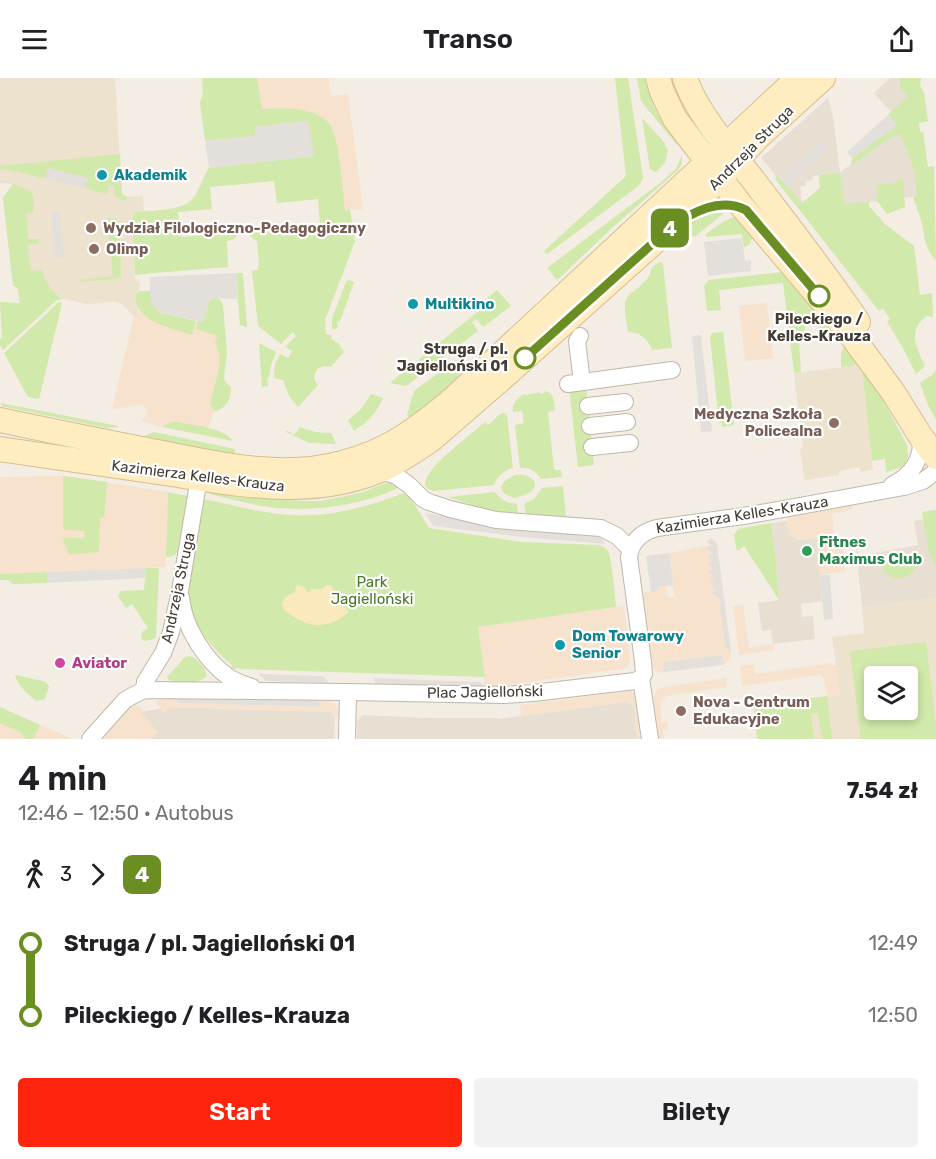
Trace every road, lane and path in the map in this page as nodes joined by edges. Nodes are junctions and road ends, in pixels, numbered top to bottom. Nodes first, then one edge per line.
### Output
1 (658, 78) edge
2 (685, 78) edge
3 (798, 78) edge
4 (823, 78) edge
5 (766, 107) junction
6 (705, 115) junction
7 (685, 133) junction
8 (732, 152) junction
9 (714, 170) junction
10 (674, 194) junction
11 (746, 210) junction
12 (671, 227) junction
13 (580, 336) dead end
14 (672, 370) dead end
15 (625, 402) dead end
16 (588, 406) dead end
17 (0, 420) edge
18 (627, 422) dead end
19 (590, 426) dead end
20 (918, 432) junction
21 (630, 443) dead end
22 (592, 447) dead end
23 (0, 449) edge
24 (936, 457) edge
25 (378, 461) junction
26 (936, 471) edge
27 (200, 478) junction
28 (869, 494) junction
29 (630, 549) junction
30 (180, 591) junction
31 (204, 651) junction
32 (163, 654) junction
33 (216, 665) junction
34 (641, 678) junction
35 (144, 690) junction
36 (176, 691) junction
37 (203, 691) junction
38 (268, 691) junction
39 (348, 692) junction
40 (90, 739) edge
41 (347, 739) edge
42 (650, 739) edge

1 - 7 street
2 - 6 street
3 - 5 street, Andrzeja Struga
4 - 8 street, Andrzeja Struga
5 - 6 street
5 - 8 street, Andrzeja Struga
6 - 8 street
7 - 9 street
7 - 10 street
8 - 9 street, Andrzeja Struga
8 - 20 street
9 - 10 street, Andrzeja Struga
9 - 11 street
9 - 12 street, Andrzeja Struga
10 - 25 street, Andrzeja Struga
11 - 12 street
11 - 20 street
12 - 25 street, Andrzeja Struga
13 - 14 street
15 - 16 street
17 - 25 street, Kazimierza Kelles-Krauza
18 - 19 street
20 - 24 street
20 - 28 street, Kazimierza Kelles-Krauza
21 - 22 street
23 - 27 street, Kazimierza Kelles-Krauza
25 - 27 street, Kazimierza Kelles-Krauza
25 - 29 street
26 - 28 street, Kazimierza Kelles-Krauza
27 - 30 street, Andrzeja Struga
28 - 29 street, Kazimierza Kelles-Krauza
29 - 34 street
30 - 31 street, Plac Jagielloński
30 - 32 street, Andrzeja Struga
31 - 32 street
31 - 33 street, Plac Jagielloński
32 - 35 street, Andrzeja Struga
32 - 36 street
33 - 37 street
33 - 38 street, Plac Jagielloński
34 - 39 street, Plac Jagielloński
34 - 42 street
35 - 36 street, Plac Jagielloński
35 - 40 street
36 - 37 street, Plac Jagielloński
37 - 38 street, Plac Jagielloński
38 - 39 street, Plac Jagielloński
39 - 41 street

